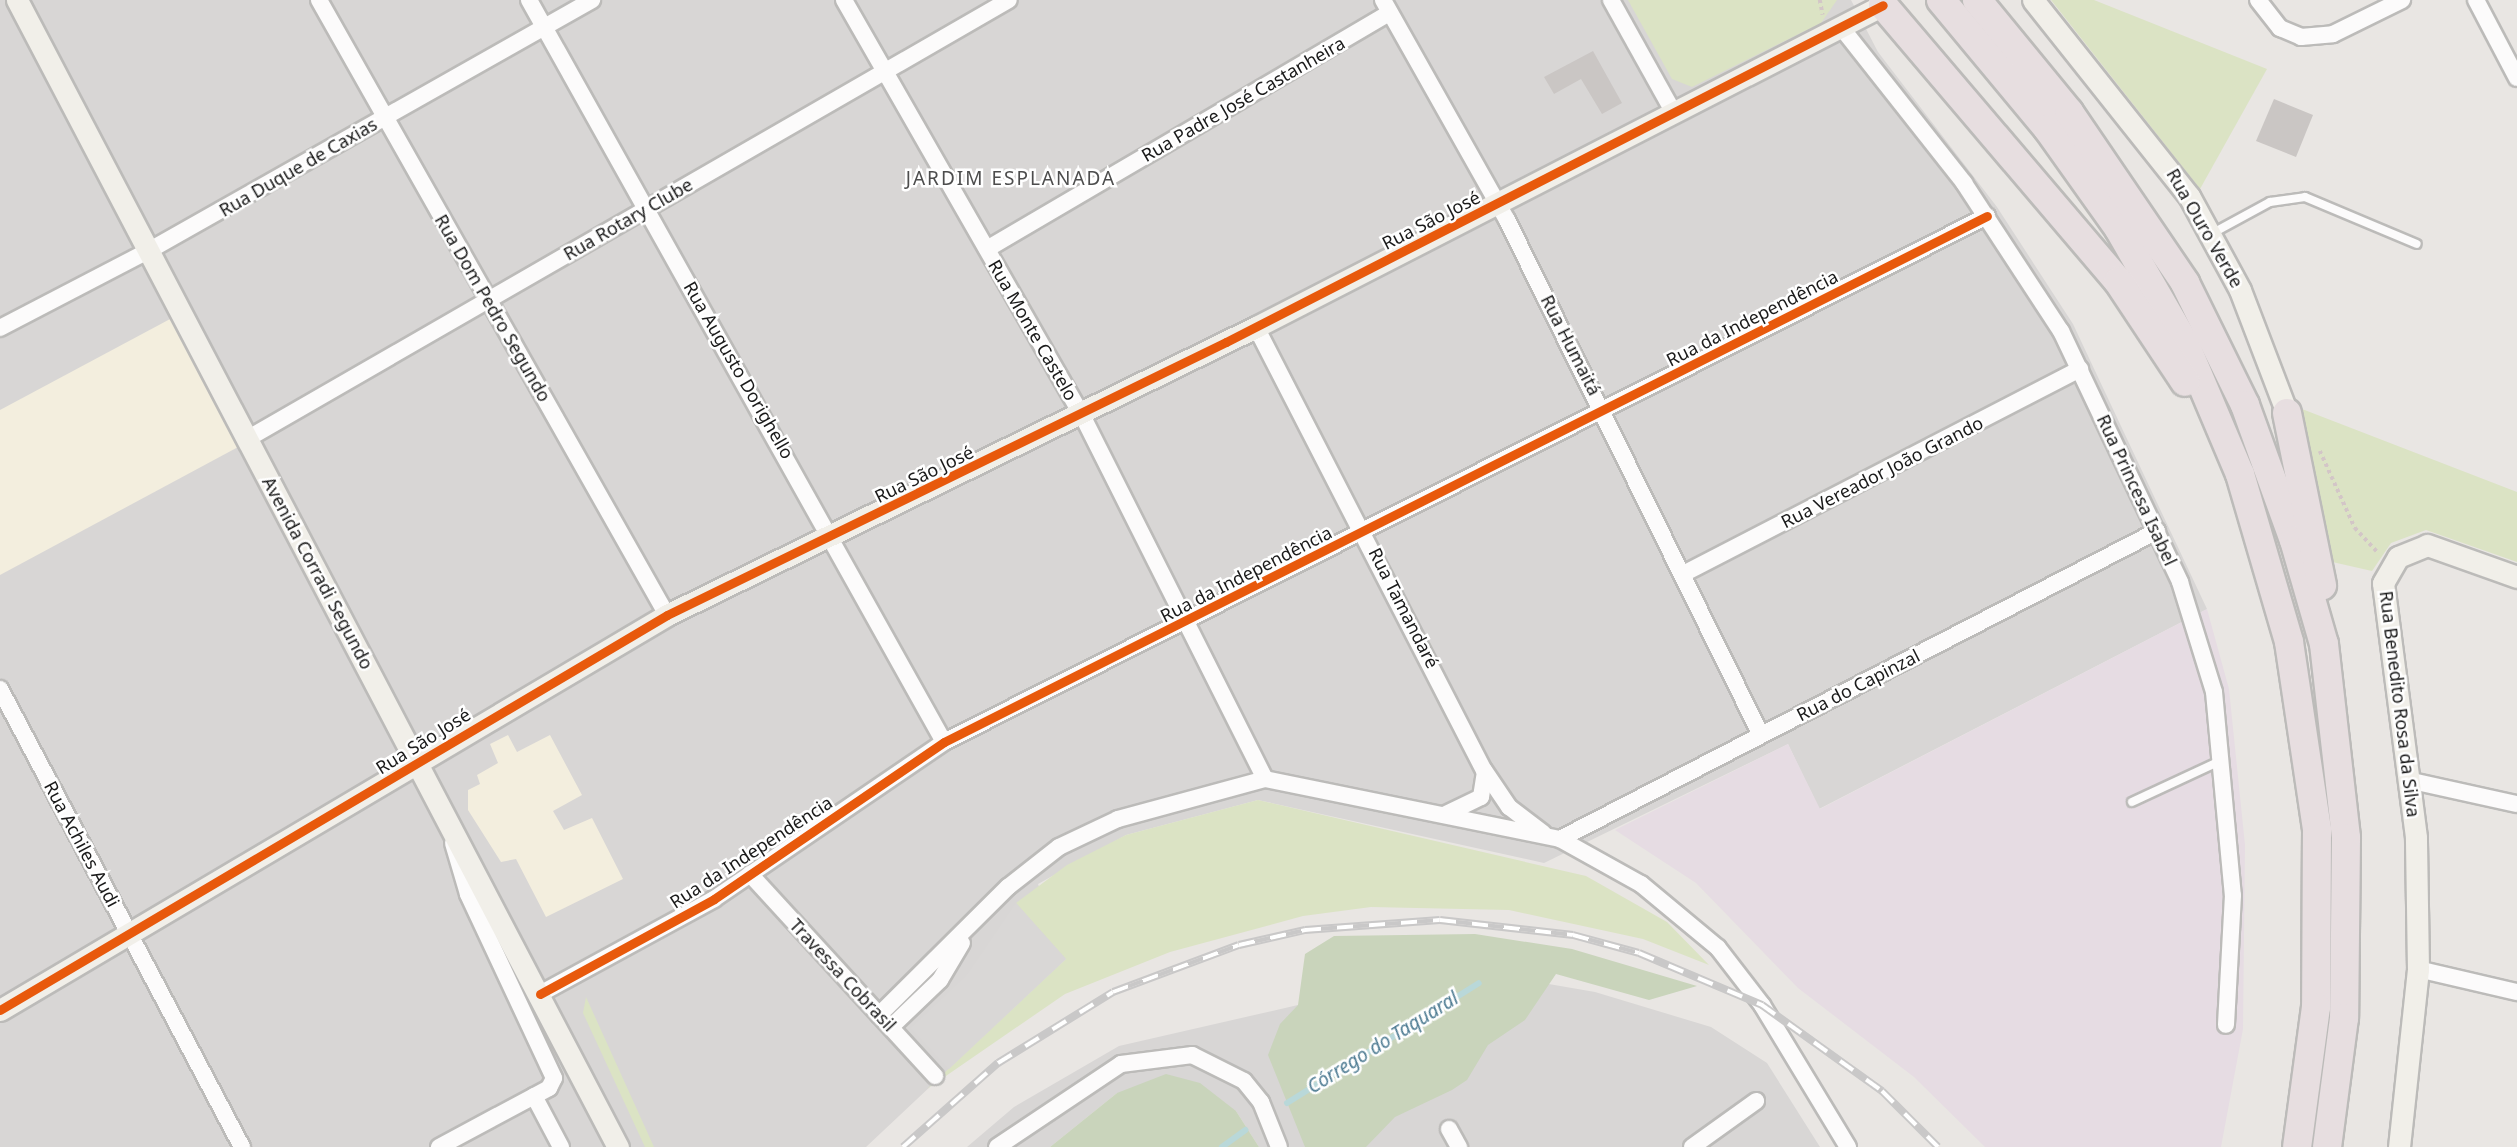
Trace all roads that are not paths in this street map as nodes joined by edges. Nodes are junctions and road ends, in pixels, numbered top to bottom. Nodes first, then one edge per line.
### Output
1 (17, 0) edge
2 (319, 0) edge
3 (529, 0) edge
4 (592, 0) edge
5 (844, 0) edge
6 (1009, 0) edge
7 (1611, 0) edge
8 (1941, 0) edge
9 (1977, 0) edge
10 (2033, 0) edge
11 (2258, 0) edge
12 (2402, 0) edge
13 (2476, 0) edge
14 (1881, 3) edge
15 (1387, 7) edge
16 (545, 27) junction
17 (1841, 27) junction
18 (885, 72) junction
19 (2517, 78) edge
20 (1674, 113) junction
21 (385, 117) junction
22 (1498, 204) junction
23 (647, 208) junction
24 (1987, 216) junction
25 (2211, 233) junction
26 (2417, 244) dead end
27 (986, 249) junction
28 (150, 250) junction
29 (488, 299) junction
30 (1256, 327) junction
31 (0, 328) edge
32 (2080, 369) junction
33 (1604, 411) junction
34 (2287, 413) joint
35 (1082, 415) junction
36 (247, 439) junction
37 (2240, 474) junction
38 (1366, 531) junction
39 (2157, 531) junction
40 (833, 537) junction
41 (1683, 574) junction
42 (2517, 577) edge
43 (667, 615) junction
44 (1187, 622) junction
45 (2324, 644) junction
46 (0, 689) edge
47 (1761, 736) junction
48 (944, 743) junction
49 (2220, 761) junction
50 (419, 763) junction
51 (1485, 770) junction
52 (1265, 779) junction
53 (2412, 781) junction
54 (2132, 802) dead end
55 (2517, 804) edge
56 (1444, 815) junction
57 (447, 817) junction
58 (1554, 838) junction
59 (750, 874) junction
60 (129, 934) junction
61 (2418, 969) junction
62 (2517, 992) edge
63 (540, 994) junction
64 (0, 1010) edge
65 (885, 1021) junction
66 (2226, 1025) dead end
67 (936, 1076) dead end
68 (534, 1096) junction
69 (1756, 1101) dead end
70 (1450, 1129) dead end
71 (242, 1147) edge
72 (439, 1147) edge
73 (561, 1147) edge
74 (618, 1147) edge
75 (997, 1147) edge
76 (1279, 1147) edge
77 (1459, 1147) edge
78 (1692, 1147) edge
79 (1848, 1147) edge
80 (2297, 1147) edge
81 (2327, 1147) edge
82 (2399, 1147) edge

1 - 28 street, Avenida Corradi Segundo
2 - 21 street, Rua Dom Pedro Segundo
3 - 16 street, Rua Augusto Dorighello
4 - 16 street, Rua Duque de Caxias
5 - 18 street, Rua Monte Castelo
6 - 18 street, Rua Rotary Clube
7 - 20 street
8 - 37 highway
9 - 45 highway
10 - 25 street, Rua Ouro Verde
11 - 12 street
13 - 19 street
14 - 17 street, Rua São José
14 - 37 highway
15 - 22 street, Rua Humaitá
15 - 27 street, Rua Padre José Castanheira
16 - 21 street, Rua Duque de Caxias
16 - 23 street, Rua Augusto Dorighello
17 - 20 street, Rua São José
17 - 24 street, Rua Princesa Isabel
18 - 23 street, Rua Rotary Clube
18 - 27 street, Rua Monte Castelo
20 - 22 street, Rua São José
21 - 28 street, Rua Duque de Caxias
21 - 29 street, Rua Dom Pedro Segundo
22 - 30 street, Rua São José
22 - 33 street, Rua Humaitá
23 - 29 street, Rua Rotary Clube
23 - 40 street, Rua Augusto Dorighello
24 - 32 street, Rua Princesa Isabel
24 - 33 street, Rua da Independência
25 - 26 lane
25 - 34 street, Rua Ouro Verde
27 - 35 street, Rua Monte Castelo
28 - 31 street, Rua Duque de Caxias
28 - 36 street, Avenida Corradi Segundo
29 - 36 street, Rua Rotary Clube
29 - 43 street, Rua Dom Pedro Segundo
30 - 35 street, Rua São José
30 - 38 street, Rua Tamandaré
32 - 39 street, Rua Princesa Isabel
32 - 41 street, Rua Vereador João Grando
33 - 38 street, Rua da Independência
33 - 41 street, Rua Humaitá
34 - 45 highway
35 - 40 street, Rua São José
35 - 44 street, Rua Monte Castelo
36 - 50 street, Avenida Corradi Segundo
37 - 80 highway
38 - 44 street, Rua da Independência
38 - 51 street, Rua Tamandaré
39 - 47 street, Rua do Capinzal
39 - 49 street, Rua Princesa Isabel
40 - 43 street, Rua São José
40 - 48 street, Rua Augusto Dorighello
41 - 47 street, Rua Humaitá
42 - 53 street, Rua Benedito Rosa da Silva
43 - 50 street, Rua São José
44 - 48 street, Rua da Independência
44 - 52 street, Rua Monte Castelo
45 - 81 highway
46 - 60 street, Rua Achiles Audi
47 - 58 street, Rua do Capinzal
48 - 59 street, Rua da Independência
49 - 54 lane
49 - 66 street, Rua Princesa Isabel
50 - 57 street, Avenida Corradi Segundo
50 - 60 street, Rua São José
51 - 56 street
51 - 58 street, Rua Tamandaré
52 - 56 street
52 - 65 street
53 - 55 street
53 - 61 street, Rua Benedito Rosa da Silva
56 - 58 street
57 - 63 street, Avenida Corradi Segundo
57 - 68 street
58 - 79 street
59 - 63 street, Rua da Independência
59 - 65 street, Travessa Cobrasil
60 - 64 street, Rua São José
60 - 71 street, Rua Achiles Audi
61 - 62 street
61 - 82 street, Rua Benedito Rosa da Silva
63 - 74 street, Avenida Corradi Segundo
65 - 67 street, Travessa Cobrasil
68 - 72 street
68 - 73 street
69 - 78 street
70 - 77 street
75 - 76 street

